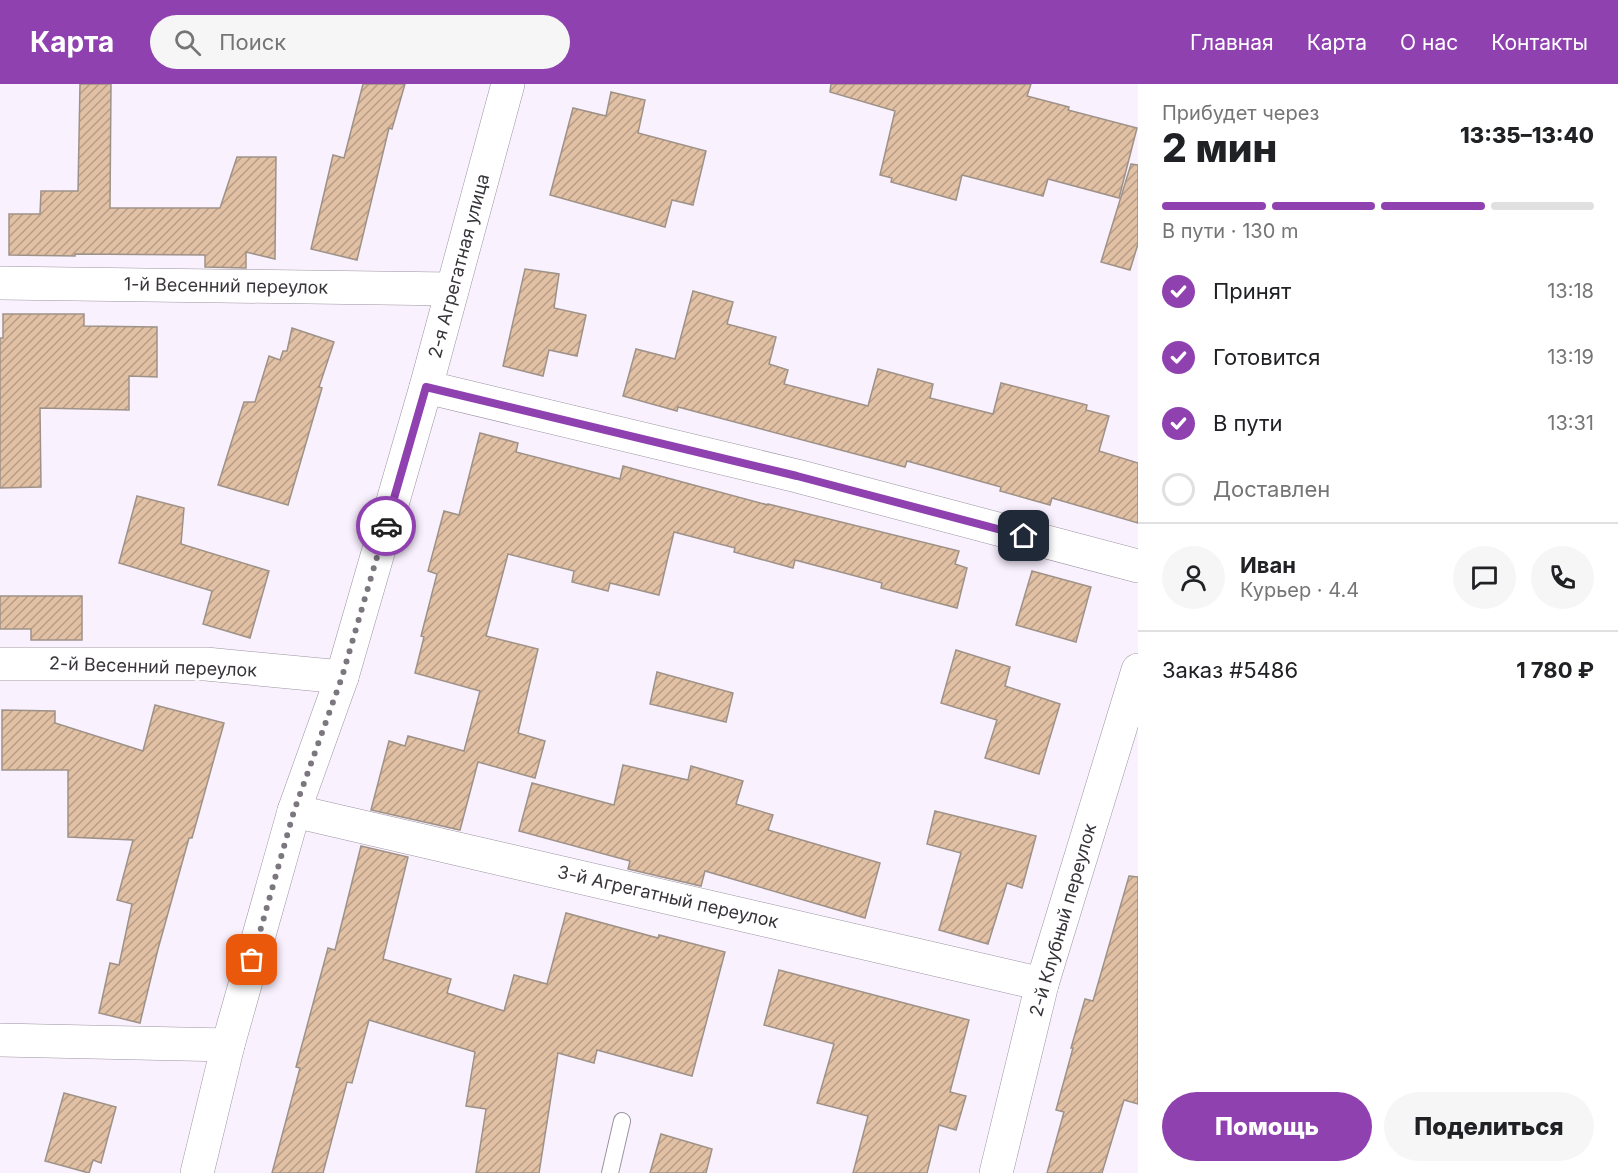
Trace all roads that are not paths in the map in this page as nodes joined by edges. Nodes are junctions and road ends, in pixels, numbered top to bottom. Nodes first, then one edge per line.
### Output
1 (508, 84) edge
2 (0, 283) edge
3 (453, 289) junction
4 (426, 387) junction
5 (1138, 566) edge
6 (0, 664) edge
7 (1138, 670) edge
8 (342, 677) junction
9 (294, 811) junction
10 (1042, 984) junction
11 (0, 1040) edge
12 (228, 1045) junction
13 (622, 1121) dead end
14 (197, 1173) edge
15 (610, 1173) edge
16 (996, 1173) edge

1 - 3 street, 2-я Агрегатная улица
2 - 3 street, 1-й Весенний переулок
3 - 4 street, 2-я Агрегатная улица
4 - 5 street
4 - 8 street, 2-я Агрегатная улица
6 - 8 street, 2-й Весенний переулок
7 - 10 street, 2-й Клубный переулок
8 - 9 street, 2-я Агрегатная улица
9 - 10 street, 3-й Агрегатный переулок
9 - 12 street, 2-я Агрегатная улица
10 - 16 street, 2-й Клубный переулок
11 - 12 street
12 - 14 street, 2-я Агрегатная улица
13 - 15 lane

